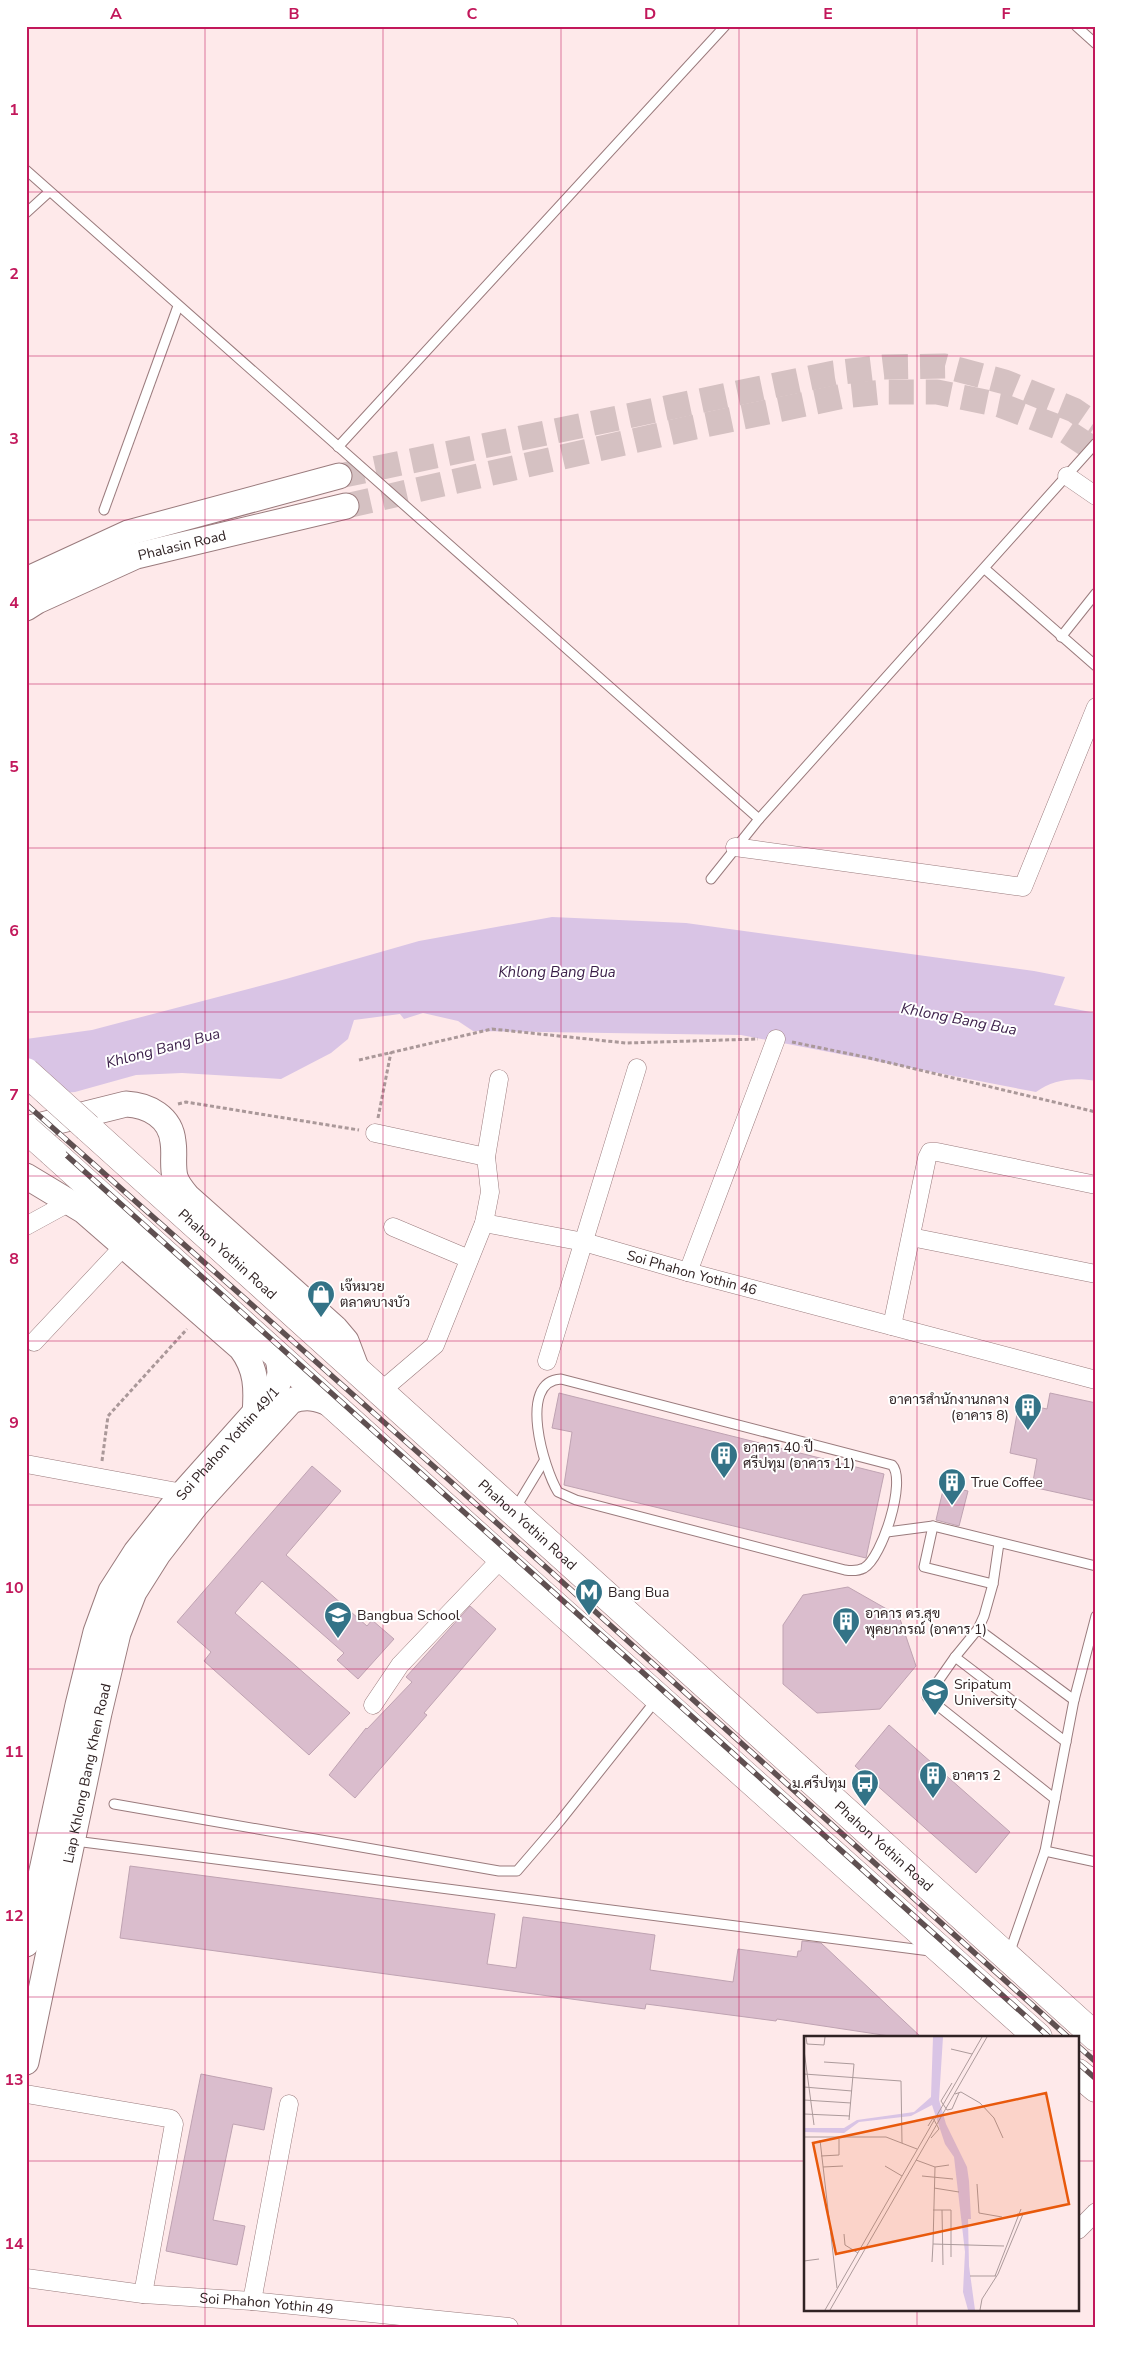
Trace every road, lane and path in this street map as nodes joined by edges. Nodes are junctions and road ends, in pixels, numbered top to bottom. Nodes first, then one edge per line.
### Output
1 (725, 26) edge
2 (1076, 26) edge
3 (1096, 44) edge
4 (26, 170) edge
5 (50, 192) junction
6 (26, 214) edge
7 (178, 306) junction
8 (1096, 443) edge
9 (338, 447) junction
10 (338, 476) tunnel mouth
11 (1068, 476) junction
12 (1096, 496) edge
13 (346, 506) tunnel mouth
14 (104, 510) dead end
15 (985, 569) junction
16 (26, 580) edge
17 (1096, 593) edge
18 (26, 608) edge
19 (1061, 637) junction
20 (1096, 666) edge
21 (1096, 707) edge
22 (760, 819) junction
23 (735, 847) junction
24 (711, 879) dead end
25 (776, 1039) junction
26 (391, 1052) junction
27 (359, 1060) dead end
28 (637, 1068) dead end
29 (26, 1072) edge
30 (499, 1079) dead end
31 (150, 1108) junction
32 (1096, 1112) edge
33 (26, 1129) edge
34 (375, 1133) junction
35 (486, 1157) junction
36 (26, 1176) edge
37 (1096, 1185) edge
38 (70, 1202) junction
39 (484, 1223) junction
40 (26, 1226) edge
41 (393, 1227) dead end
42 (911, 1237) junction
43 (584, 1242) junction
44 (124, 1246) junction
45 (469, 1259) junction
46 (688, 1272) junction
47 (1096, 1274) edge
48 (201, 1313) junction
49 (892, 1326) junction
50 (34, 1342) dead end
51 (277, 1356) junction
52 (547, 1360) dead end
53 (357, 1370) junction
54 (1096, 1380) edge
55 (381, 1391) junction
56 (331, 1404) junction
57 (255, 1414) junction
58 (544, 1461) junction
59 (26, 1464) edge
60 (100, 1478) junction
61 (190, 1499) junction
62 (514, 1512) junction
63 (171, 1523) junction
64 (933, 1526) junction
65 (887, 1532) junction
66 (999, 1543) junction
67 (502, 1558) junction
68 (1096, 1566) edge
69 (993, 1584) junction
70 (1096, 1616) edge
71 (978, 1629) junction
72 (955, 1657) junction
73 (658, 1697) junction
74 (1074, 1700) junction
75 (373, 1705) dead end
76 (1066, 1742) junction
77 (1055, 1798) junction
78 (114, 1804) dead end
79 (72, 1841) junction
80 (1044, 1851) junction
81 (1096, 1862) edge
82 (26, 1944) edge
83 (945, 1953) junction
84 (1008, 1956) junction
85 (982, 1986) junction
86 (1037, 2036) edge
87 (1096, 2037) edge
88 (26, 2062) edge
89 (1080, 2075) edge
90 (1096, 2088) edge
91 (26, 2094) edge
92 (289, 2104) dead end
93 (1096, 2212) edge
94 (1080, 2228) edge
95 (26, 2278) edge
96 (143, 2294) junction
97 (252, 2301) junction
98 (509, 2327) edge

1 - 9 lane
2 - 3 lane
4 - 5 lane
5 - 6 lane
5 - 7 lane
7 - 9 lane
7 - 14 lane
8 - 11 lane
9 - 22 lane
10 - 16 main road, Phalasin Road
11 - 12 street
11 - 15 lane
13 - 18 main road, Phalasin Road
15 - 19 lane
15 - 22 lane
17 - 19 lane
19 - 20 lane
21 - 23 street
22 - 23 lane
23 - 24 lane
25 - 26 path
25 - 32 path
25 - 46 street
26 - 27 path
26 - 34 path
28 - 43 street
29 - 53 main road, Phahon Yothin Road, bridge
30 - 35 street
31 - 33 main road
31 - 34 path
31 - 53 main road
33 - 51 main road, bridge
34 - 35 street
35 - 39 street
36 - 38 main road
37 - 42 street
38 - 40 street
38 - 44 main road
39 - 43 street, Soi Phahon Yothin 46
39 - 45 street
41 - 45 street
42 - 47 street
42 - 49 street
43 - 46 street, Soi Phahon Yothin 46
43 - 52 street
44 - 48 main road
44 - 50 street
45 - 55 street
46 - 49 street, Soi Phahon Yothin 46
48 - 57 main road
48 - 60 path
49 - 54 street, Soi Phahon Yothin 46
51 - 56 main road
51 - 57 main road, Soi Phahon Yothin 49/1
53 - 55 main road, Phahon Yothin Road
55 - 62 main road, Phahon Yothin Road
56 - 61 main road, Soi Phahon Yothin 49/1
56 - 67 main road
57 - 61 main road, Soi Phahon Yothin 49/1
58 - 62 lane
58 - 65 lane
58 - 65 lane
59 - 60 street, Soi Phahon Yothin 49/1
60 - 61 street, Soi Phahon Yothin 49/1
61 - 63 main road, Liap Khlong Bang Khen Road
62 - 84 main road, Phahon Yothin Road
63 - 79 main road, Liap Khlong Bang Khen Road
63 - 82 main road, Liap Khlong Bang Khen Road
64 - 65 lane
64 - 66 lane
64 - 69 lane
66 - 68 lane
66 - 69 lane
67 - 73 main road
67 - 75 street
69 - 71 lane
70 - 74 lane
71 - 72 lane
71 - 74 lane
72 - 76 lane
72 - 77 lane
73 - 78 lane
73 - 83 main road
74 - 76 lane
76 - 77 lane
77 - 80 lane
79 - 83 lane
79 - 88 main road, Liap Khlong Bang Khen Road
80 - 81 lane
80 - 84 lane
83 - 85 main road
84 - 85 main road
84 - 87 main road, Phahon Yothin Road
85 - 86 main road
89 - 90 main road
91 - 96 street
92 - 97 street
93 - 94 street
95 - 96 street, Soi Phahon Yothin 49
96 - 97 street, Soi Phahon Yothin 49
97 - 98 street, Soi Phahon Yothin 49

